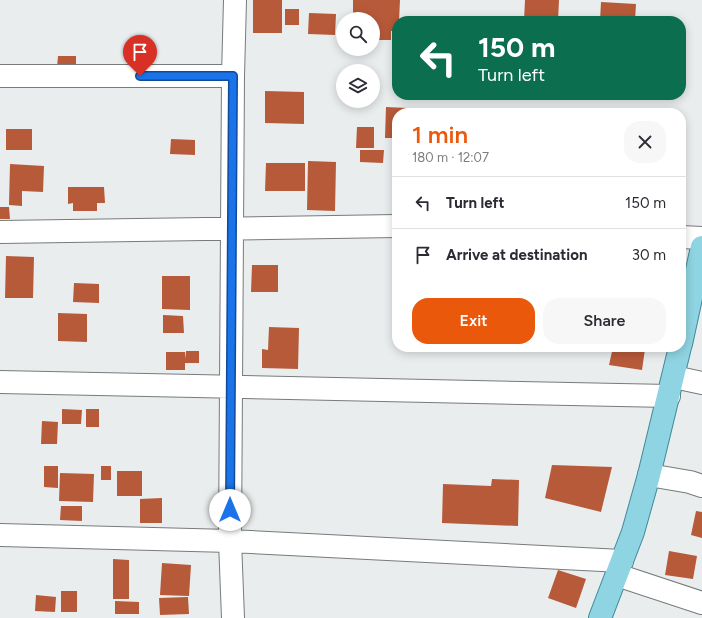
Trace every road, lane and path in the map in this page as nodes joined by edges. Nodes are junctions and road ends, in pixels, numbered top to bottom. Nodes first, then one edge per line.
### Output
1 (235, 0) edge
2 (0, 76) edge
3 (233, 76) junction
4 (392, 226) edge
5 (233, 228) junction
6 (0, 232) edge
7 (686, 237) edge
8 (702, 238) edge
9 (702, 247) edge
10 (686, 321) edge
11 (679, 352) edge
12 (0, 382) edge
13 (702, 383) edge
14 (231, 386) junction
15 (671, 387) junction
16 (649, 475) junction
17 (702, 486) edge
18 (0, 535) edge
19 (230, 541) junction
20 (620, 568) junction
21 (702, 603) edge
22 (233, 618) edge
23 (600, 618) edge

1 - 3 street
2 - 3 street
3 - 5 street
4 - 5 street
5 - 6 street
5 - 14 street
7 - 8 street
9 - 10 main road
11 - 15 main road
12 - 14 street
13 - 15 street
14 - 15 street
14 - 19 street
15 - 16 main road
16 - 17 street
16 - 20 main road
18 - 19 street
19 - 20 street
19 - 22 street
20 - 21 street
20 - 23 main road

